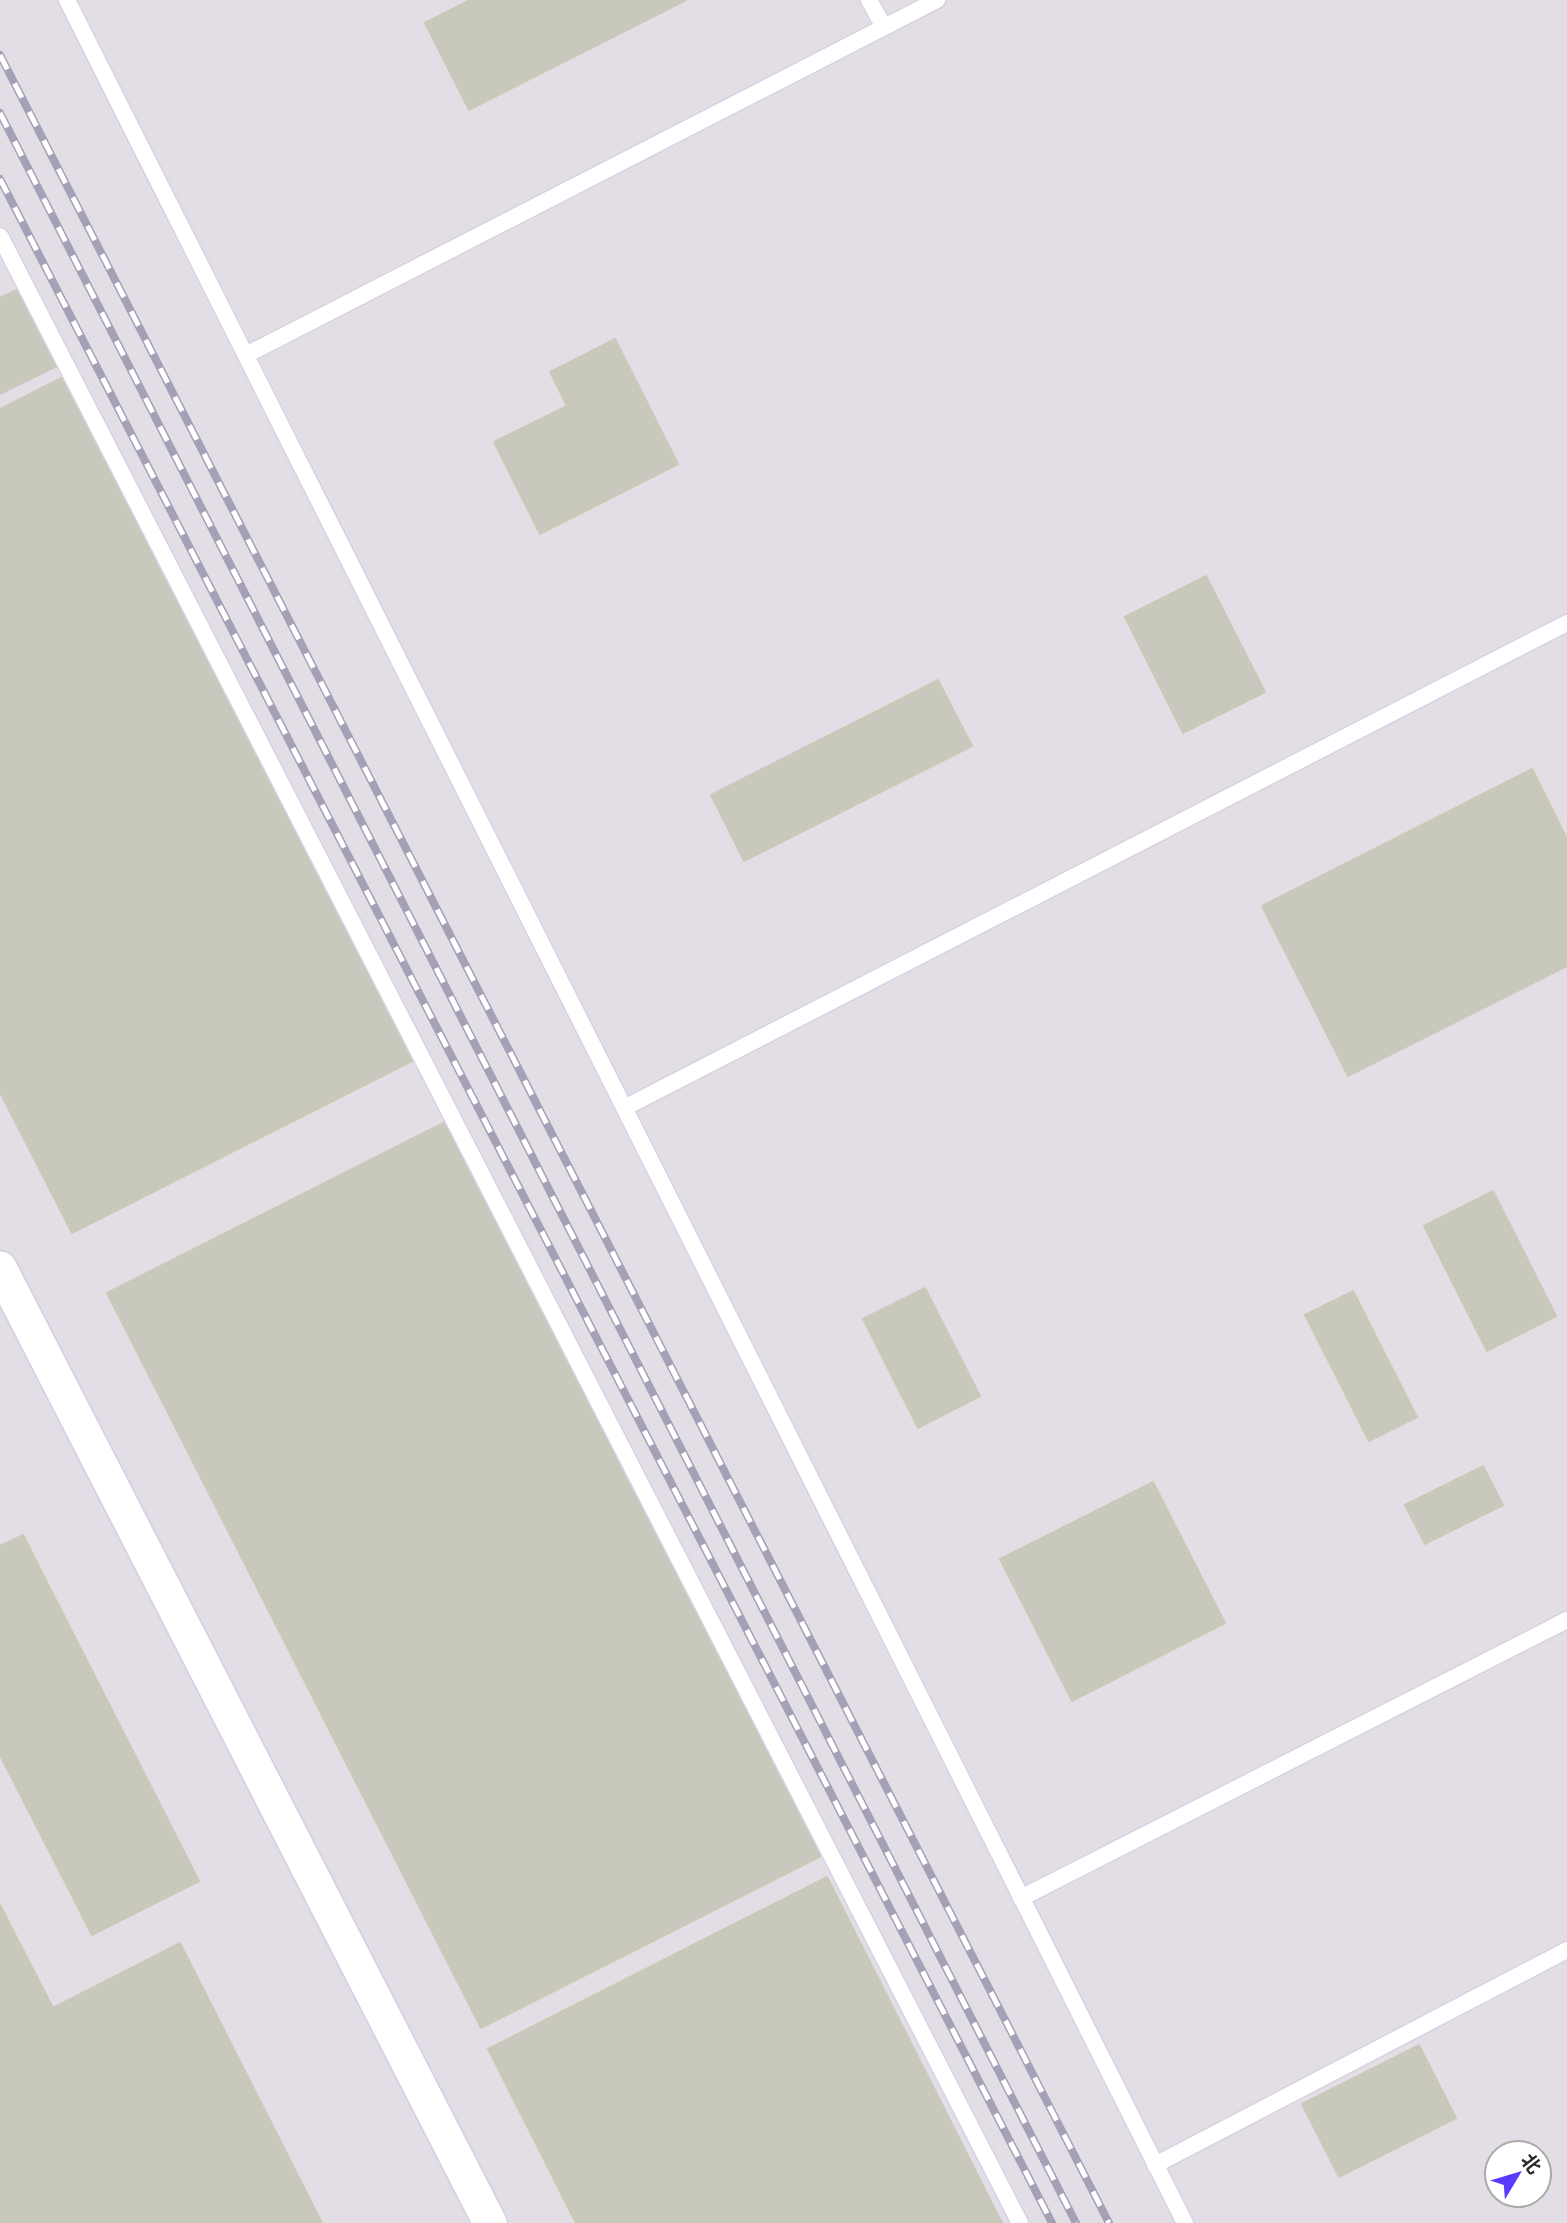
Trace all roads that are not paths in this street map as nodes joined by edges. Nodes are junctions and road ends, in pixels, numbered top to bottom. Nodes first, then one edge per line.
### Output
1 (67, 0) edge
2 (869, 0) edge
3 (937, 0) edge
4 (884, 27) junction
5 (0, 236) edge
6 (246, 355) junction
7 (1567, 623) edge
8 (624, 1108) junction
9 (0, 1268) edge
10 (1567, 1620) edge
11 (1021, 1898) junction
12 (1567, 1950) edge
13 (1155, 2165) junction
14 (490, 2223) edge
15 (1020, 2223) edge
16 (1185, 2223) edge

1 - 6 lane
2 - 4 lane
3 - 4 lane
4 - 6 lane
5 - 15 lane
6 - 8 lane
7 - 8 lane
8 - 11 lane
9 - 14 street
10 - 11 lane
11 - 13 lane
12 - 13 lane
13 - 16 lane

